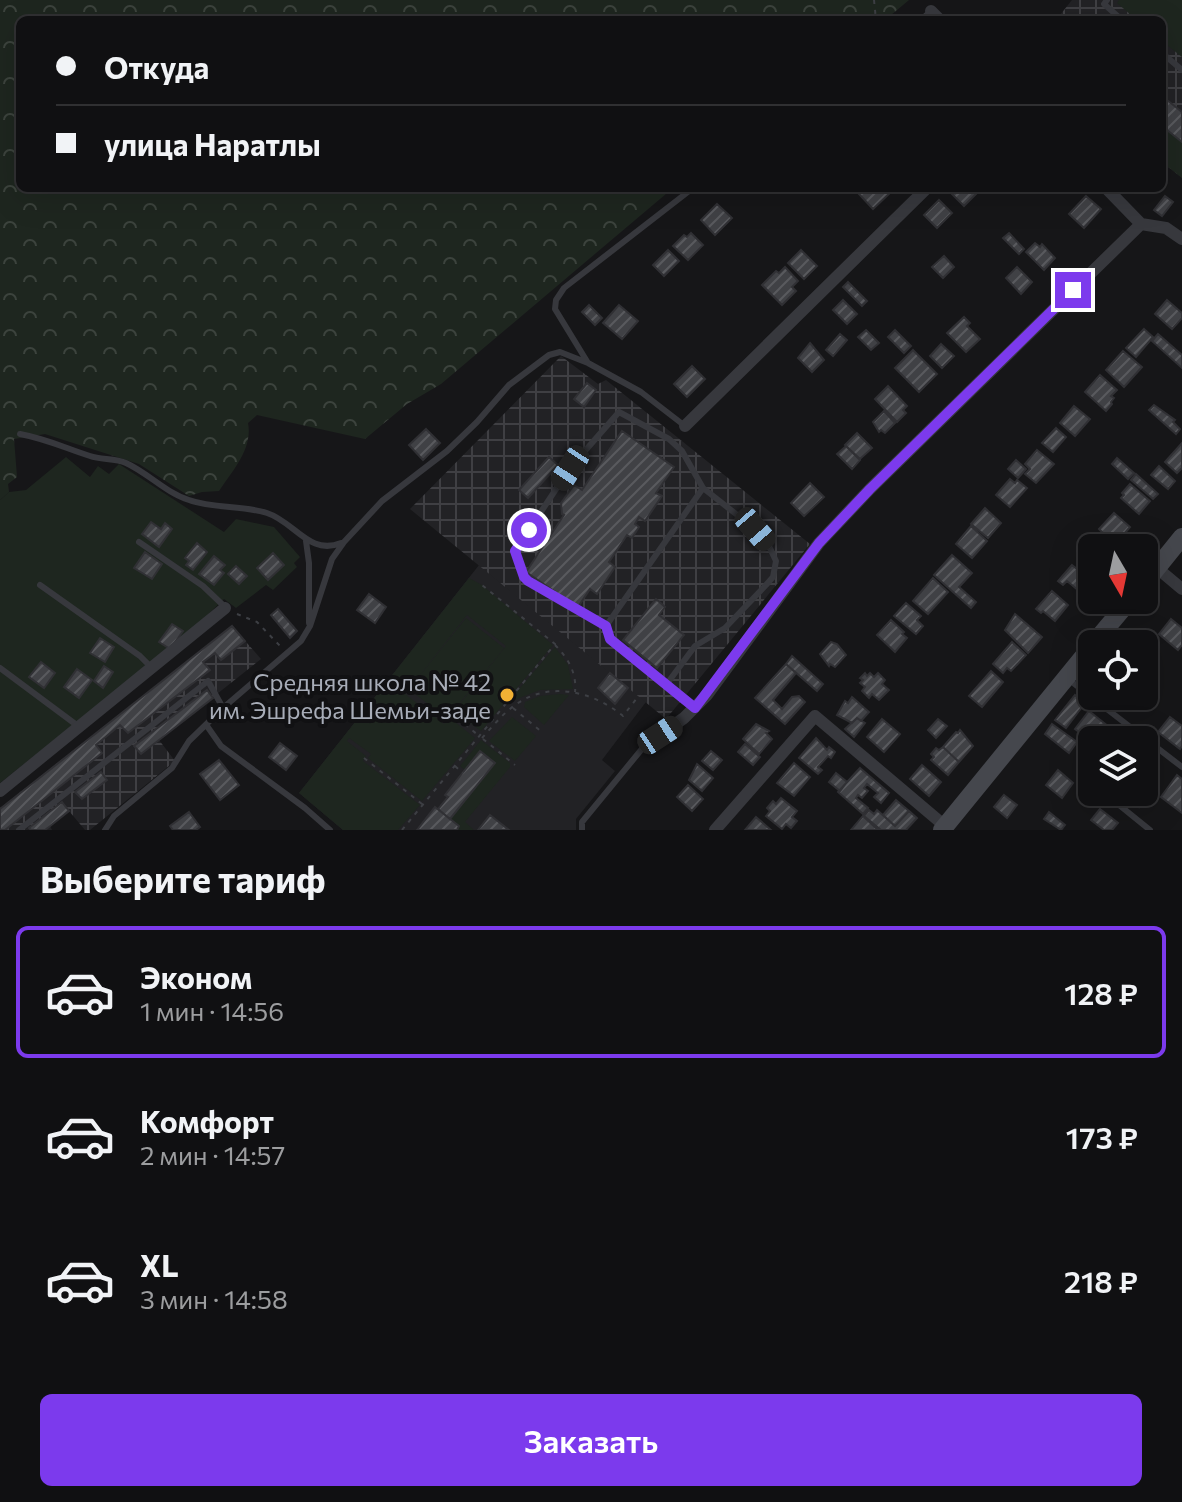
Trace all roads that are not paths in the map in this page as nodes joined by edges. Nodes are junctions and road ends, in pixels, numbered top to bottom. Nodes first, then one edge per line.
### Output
1 (1107, 0) edge
2 (1118, 16) edge
3 (1166, 56) edge
4 (1182, 70) edge
5 (688, 192) edge
6 (923, 192) edge
7 (1110, 192) edge
8 (1141, 224) junction
9 (1182, 239) edge
10 (588, 363) junction
11 (685, 426) joint
12 (20, 434) dead end
13 (703, 488) junction
14 (1182, 537) edge
15 (306, 541) junction
16 (139, 542) dead end
17 (344, 542) junction
18 (1158, 567) edge
19 (1158, 569) edge
20 (40, 585) dead end
21 (1182, 589) edge
22 (225, 608) joint
23 (1118, 614) edge
24 (310, 626) junction
25 (606, 626) junction
26 (1105, 630) edge
27 (1078, 662) edge
28 (0, 668) edge
29 (152, 668) junction
30 (1065, 677) junction
31 (666, 685) junction
32 (223, 708) junction
33 (695, 708) junction
34 (78, 726) junction
35 (207, 726) junction
36 (647, 744) joint
37 (1182, 767) edge
38 (2, 786) edge
39 (1120, 806) edge
40 (943, 828) edge
41 (19, 830) edge
42 (105, 830) edge
43 (330, 830) edge
44 (582, 830) edge
45 (715, 830) edge
46 (1150, 830) edge

1 - 2 lane
3 - 4 lane
5 - 10 lane
6 - 11 street
7 - 8 street
8 - 9 street
8 - 33 street
10 - 11 lane
10 - 17 lane
12 - 15 lane
13 - 25 lane
13 - 25 lane
13 - 31 lane
14 - 18 main road
15 - 17 lane
15 - 24 lane
16 - 22 lane
17 - 24 lane
19 - 21 street
20 - 29 lane
22 - 29 street
23 - 26 main road
24 - 32 lane
25 - 31 lane
27 - 30 main road
28 - 34 lane
29 - 34 street
30 - 37 lane
30 - 40 main road
31 - 33 lane
32 - 35 lane
32 - 41 lane
33 - 36 street
34 - 38 street
35 - 42 lane
35 - 43 lane
36 - 44 lane
39 - 46 lane
40 - 45 street

